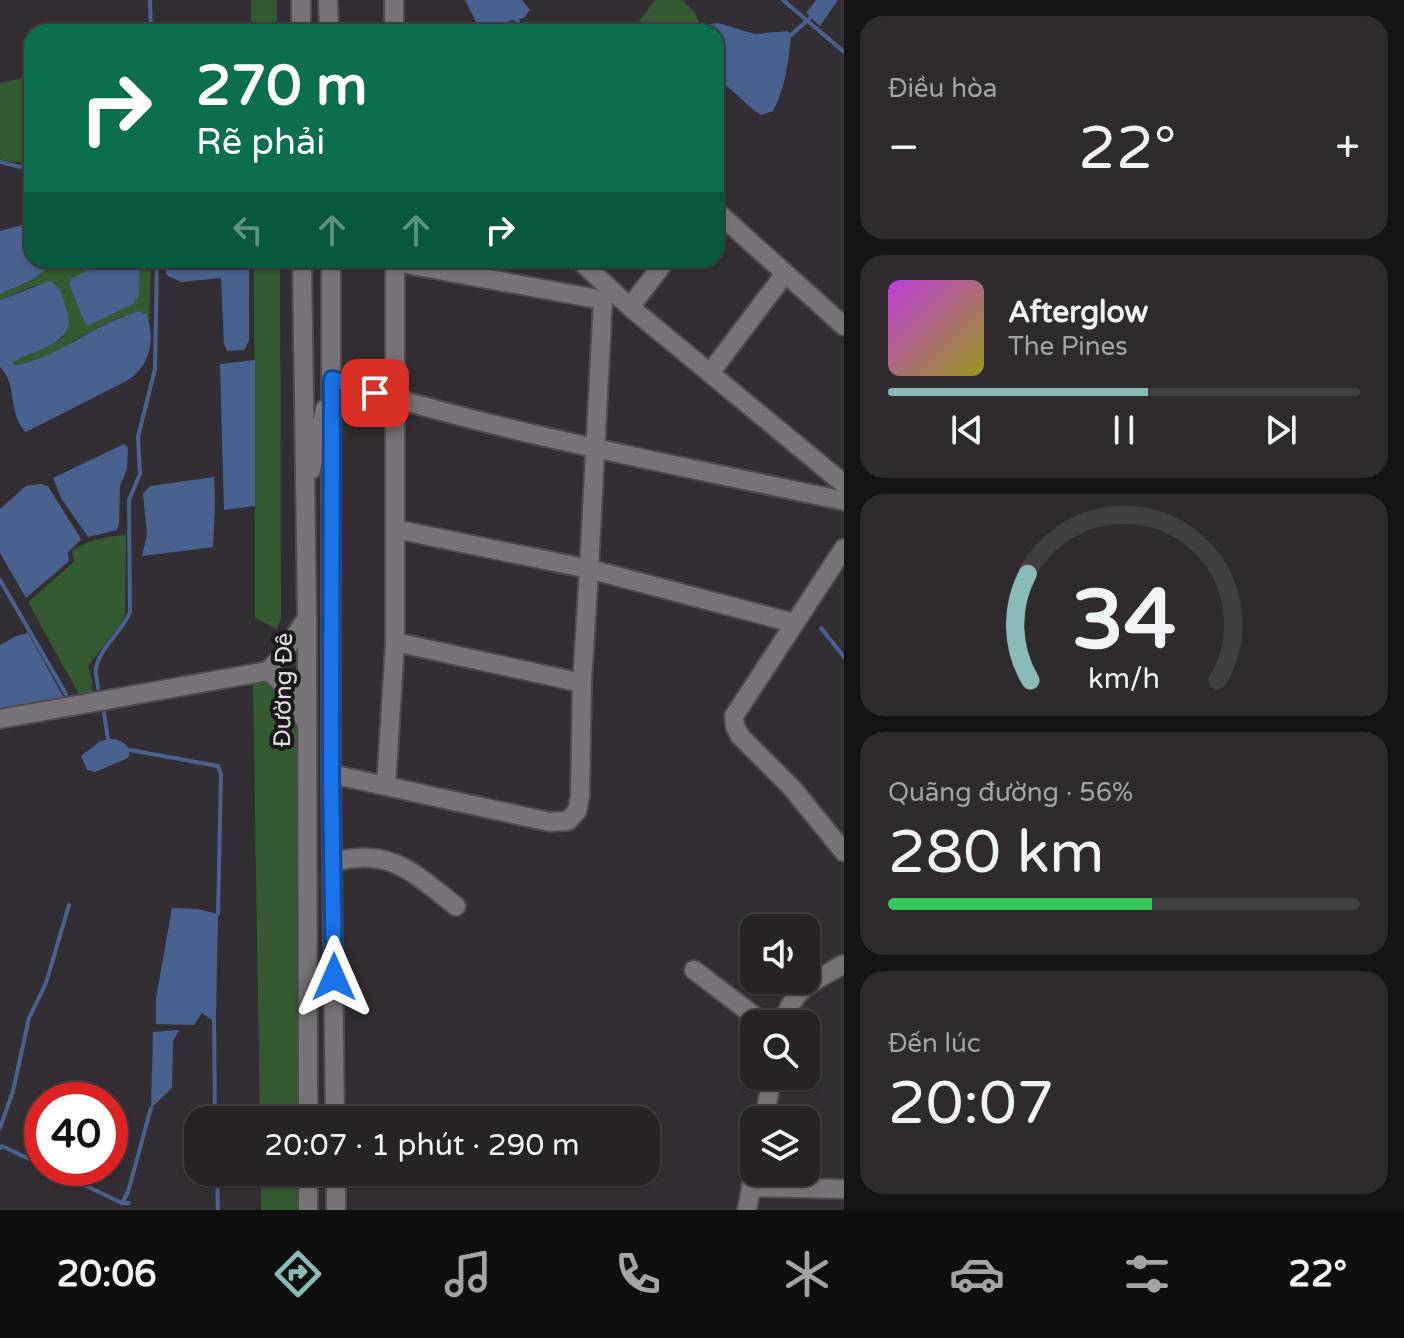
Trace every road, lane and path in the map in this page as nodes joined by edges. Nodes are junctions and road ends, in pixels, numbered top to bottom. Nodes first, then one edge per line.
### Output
1 (301, 0) edge
2 (328, 0) edge
3 (394, 0) edge
4 (301, 24) edge
5 (329, 24) edge
6 (394, 24) edge
7 (724, 219) edge
8 (302, 268) edge
9 (331, 268) edge
10 (395, 268) edge
11 (438, 268) edge
12 (586, 268) edge
13 (660, 268) edge
14 (784, 275) junction
15 (609, 296) junction
16 (630, 307) junction
17 (844, 326) edge
18 (710, 373) junction
19 (332, 379) junction
20 (397, 400) junction
21 (593, 447) junction
22 (844, 484) edge
23 (844, 501) edge
24 (304, 503) junction
25 (395, 529) junction
26 (844, 548) edge
27 (589, 569) junction
28 (307, 618) junction
29 (794, 623) junction
30 (395, 642) junction
31 (268, 671) junction
32 (582, 683) junction
33 (0, 719) edge
34 (306, 723) junction
35 (331, 774) junction
36 (386, 786) junction
37 (844, 852) edge
38 (334, 862) junction
39 (456, 906) dead end
40 (844, 964) edge
41 (694, 970) dead end
42 (747, 1010) edge
43 (788, 1010) edge
44 (308, 1106) edge
45 (335, 1106) edge
46 (308, 1186) edge
47 (336, 1186) edge
48 (752, 1186) edge
49 (817, 1186) edge
50 (844, 1189) edge
51 (308, 1210) edge
52 (336, 1210) edge
53 (747, 1210) edge

1 - 4 street
2 - 5 street
3 - 6 street
7 - 14 street
8 - 24 street, Đường Đê
9 - 19 street, Đường Đê
10 - 20 street
11 - 15 street
12 - 15 street
13 - 16 street
14 - 17 street
14 - 18 street
15 - 16 street
15 - 21 street
16 - 18 street
18 - 22 street
19 - 20 street
19 - 24 street
19 - 35 street, Đường Đê
20 - 21 street
20 - 25 street
21 - 23 street
21 - 27 street
24 - 28 street, Đường Đê
25 - 27 street
25 - 30 street
26 - 29 street
27 - 29 street
27 - 32 street
28 - 31 street
28 - 34 street, Đường Đê
29 - 37 street
30 - 32 street
30 - 36 street
31 - 33 street
31 - 34 street
32 - 36 street
34 - 44 street, Đường Đê
35 - 36 street
35 - 38 street, Đường Đê
38 - 39 street
38 - 45 street, Đường Đê
40 - 43 street
41 - 42 street
46 - 51 street
47 - 52 street
48 - 53 street
49 - 50 street

